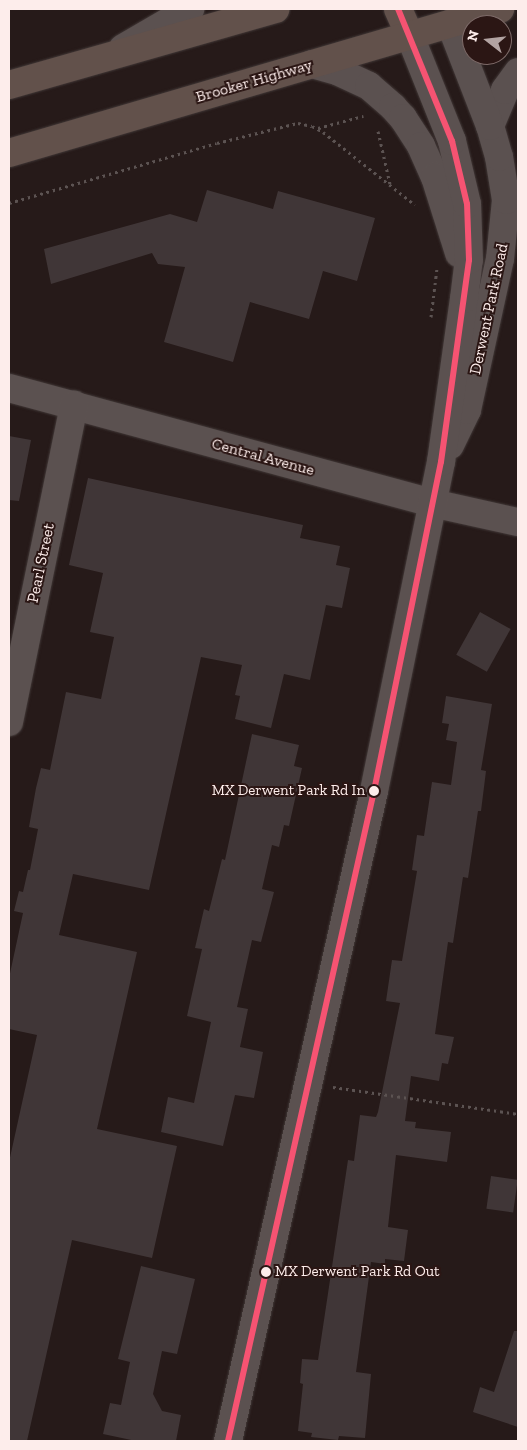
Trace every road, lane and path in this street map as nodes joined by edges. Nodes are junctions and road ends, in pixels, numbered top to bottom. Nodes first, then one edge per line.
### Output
1 (190, 9) edge
2 (275, 9) edge
3 (398, 9) edge
4 (500, 9) edge
5 (447, 16) edge
6 (410, 36) junction
7 (109, 56) junction
8 (312, 64) junction
9 (518, 72) edge
10 (9, 85) edge
11 (368, 114) dead end
12 (376, 124) dead end
13 (490, 126) junction
14 (317, 128) junction
15 (9, 153) edge
16 (390, 185) junction
17 (9, 204) edge
18 (416, 206) dead end
19 (510, 247) edge
20 (437, 266) dead end
21 (464, 299) junction
22 (431, 317) dead end
23 (9, 388) edge
24 (74, 405) junction
25 (441, 462) junction
26 (432, 503) junction
27 (518, 522) edge
28 (9, 722) edge
29 (308, 1083) junction
30 (518, 1114) edge
31 (228, 1441) edge

1 - 7 street
2 - 7 highway
3 - 6 highway, Derwent Park Road
4 - 5 highway, Brooker Highway
5 - 6 highway, Brooker Highway
5 - 13 street, Derwent Park Road
6 - 8 highway, Brooker Highway
6 - 21 street, Derwent Park Road
7 - 10 highway
8 - 15 highway, Brooker Highway
8 - 21 street
9 - 13 street
11 - 14 path
12 - 16 path
13 - 19 street, Derwent Park Road
14 - 16 path
14 - 17 path
16 - 18 path
19 - 25 street, Derwent Park Road
20 - 22 path
21 - 25 street, Derwent Park Road
23 - 24 street, Central Avenue
24 - 26 street, Central Avenue
24 - 28 street, Pearl Street
25 - 26 street, Derwent Park Road
26 - 27 street, Central Avenue
26 - 29 street, Derwent Park Road
29 - 30 path
29 - 31 street, Derwent Park Road

